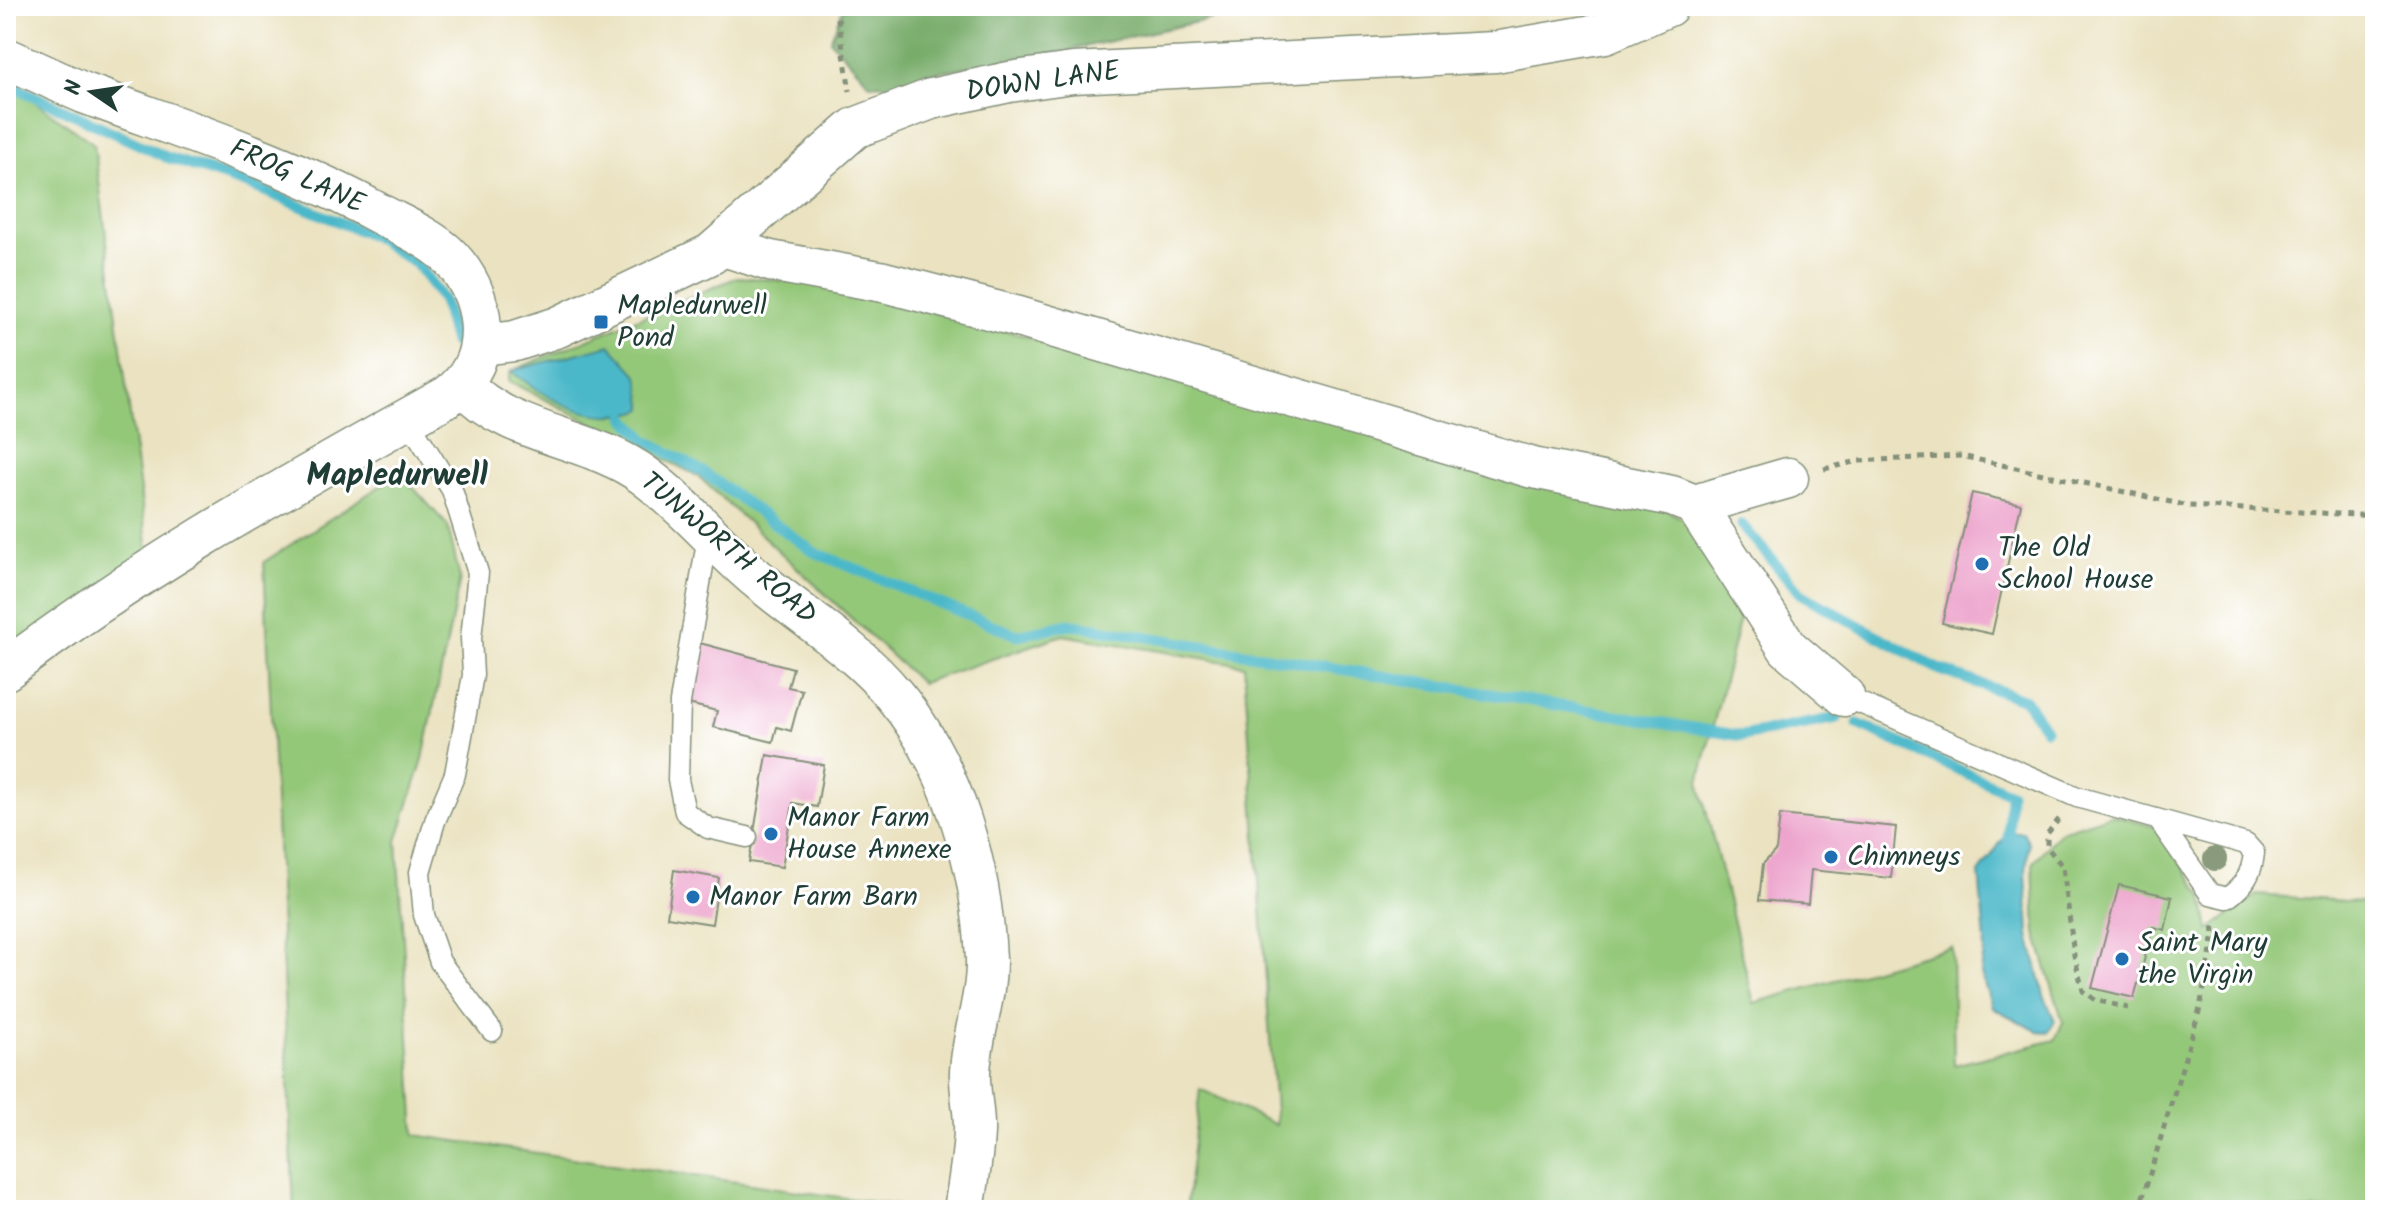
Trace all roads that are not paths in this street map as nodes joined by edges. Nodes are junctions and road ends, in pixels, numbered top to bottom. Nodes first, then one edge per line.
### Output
1 (1668, 6) edge
2 (6, 58) edge
3 (724, 246) junction
4 (482, 345) junction
5 (463, 385) junction
6 (407, 418) junction
7 (1788, 478) road end
8 (1695, 505) junction
9 (708, 536) junction
10 (6, 670) edge
11 (1844, 696) joint
12 (2159, 821) junction
13 (747, 837) dead end
14 (492, 1031) dead end
15 (964, 1210) edge

1 - 3 street, DOWN LANE
2 - 4 street, FROG LANE
3 - 4 street, DOWN LANE
3 - 8 street
4 - 5 street
5 - 6 street
5 - 9 street, TUNWORTH ROAD
6 - 10 street
6 - 14 lane
7 - 8 street
8 - 11 street
9 - 13 lane
9 - 15 street, TUNWORTH ROAD
11 - 12 lane
12 - 12 lane

